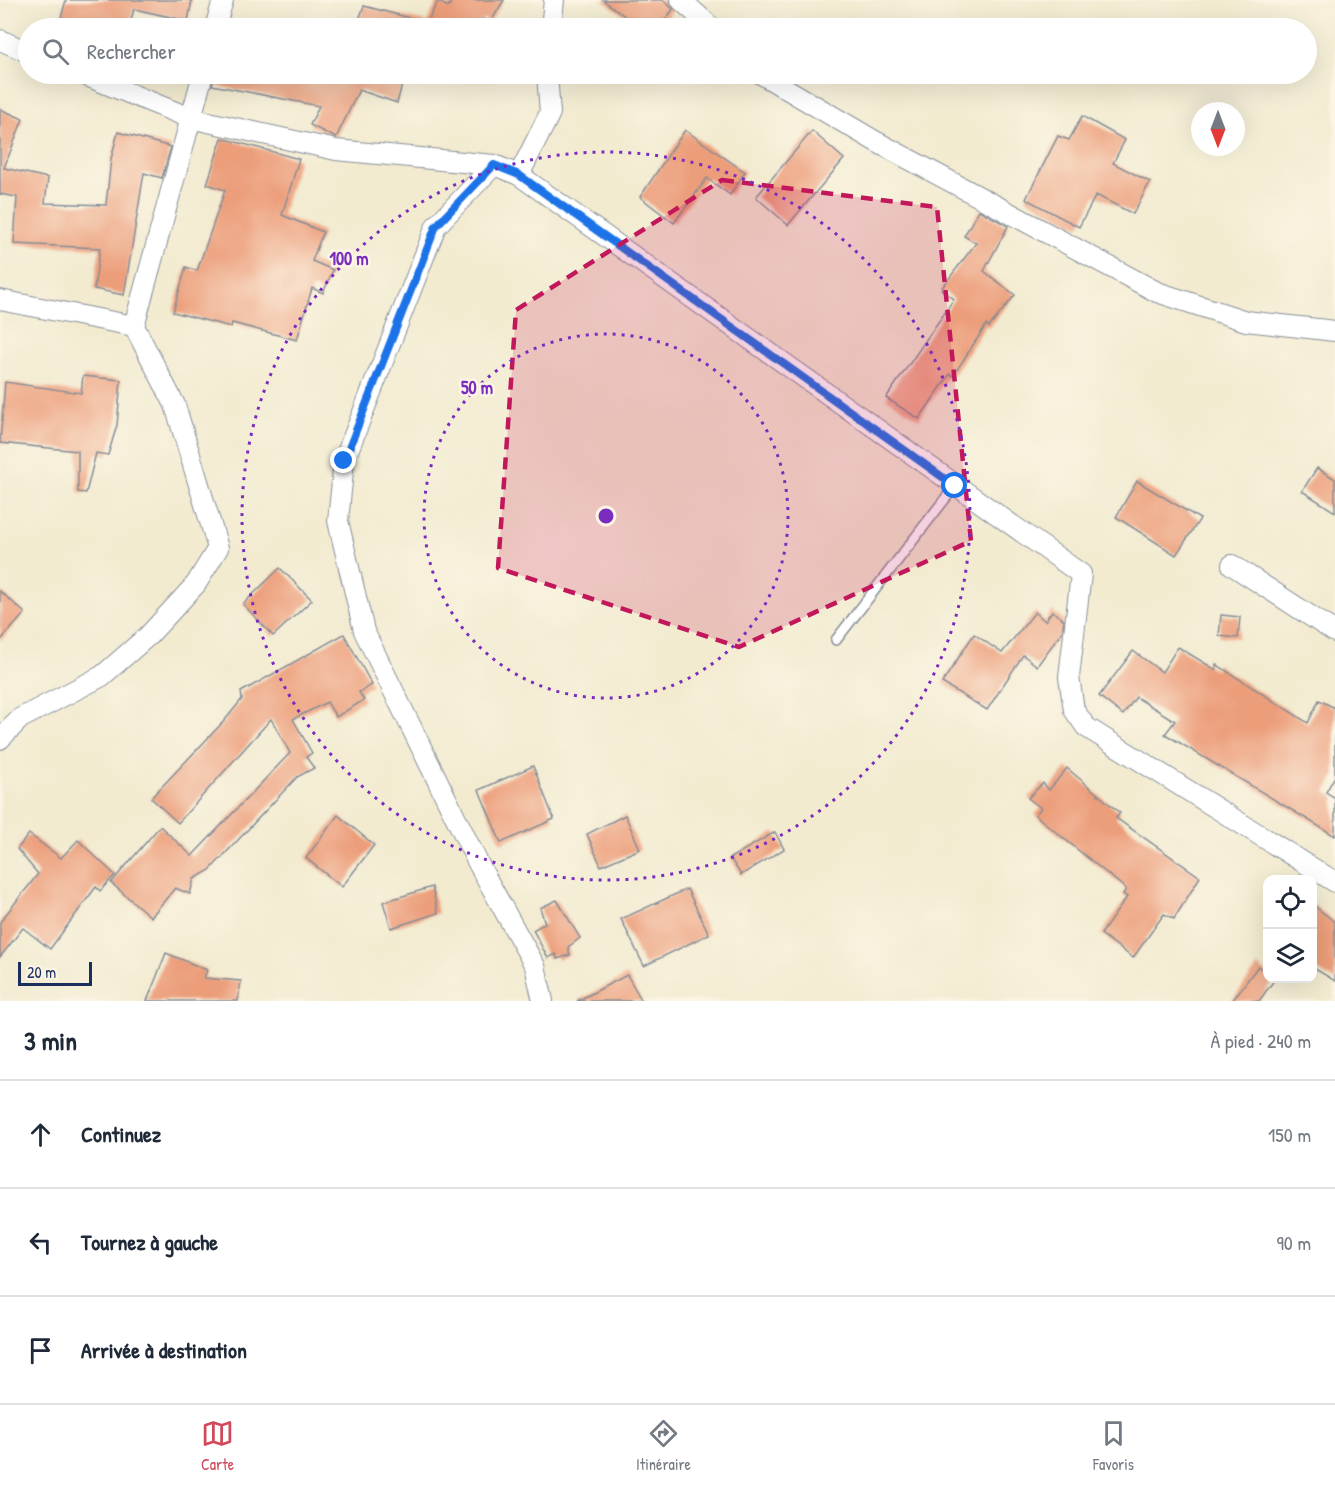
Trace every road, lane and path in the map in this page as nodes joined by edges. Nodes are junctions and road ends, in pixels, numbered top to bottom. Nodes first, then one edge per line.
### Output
1 (223, 0) edge
2 (554, 0) edge
3 (681, 0) edge
4 (218, 18) edge
5 (551, 18) edge
6 (701, 18) edge
7 (0, 40) edge
8 (18, 48) edge
9 (107, 84) edge
10 (200, 84) edge
11 (548, 84) edge
12 (778, 84) edge
13 (190, 117) junction
14 (494, 165) junction
15 (519, 175) junction
16 (0, 300) edge
17 (134, 326) junction
18 (1335, 330) edge
19 (955, 486) junction
20 (1232, 565) dead end
21 (1335, 632) edge
22 (836, 640) dead end
23 (0, 739) edge
24 (1335, 882) edge
25 (543, 1001) edge

1 - 4 street
2 - 5 street
3 - 6 street
7 - 8 street
9 - 13 street
10 - 13 street
11 - 15 street
12 - 18 street
13 - 14 street
13 - 17 street
14 - 15 street
14 - 25 street
15 - 19 street
16 - 17 street
17 - 23 street
19 - 22 lane
19 - 24 street
20 - 21 street

